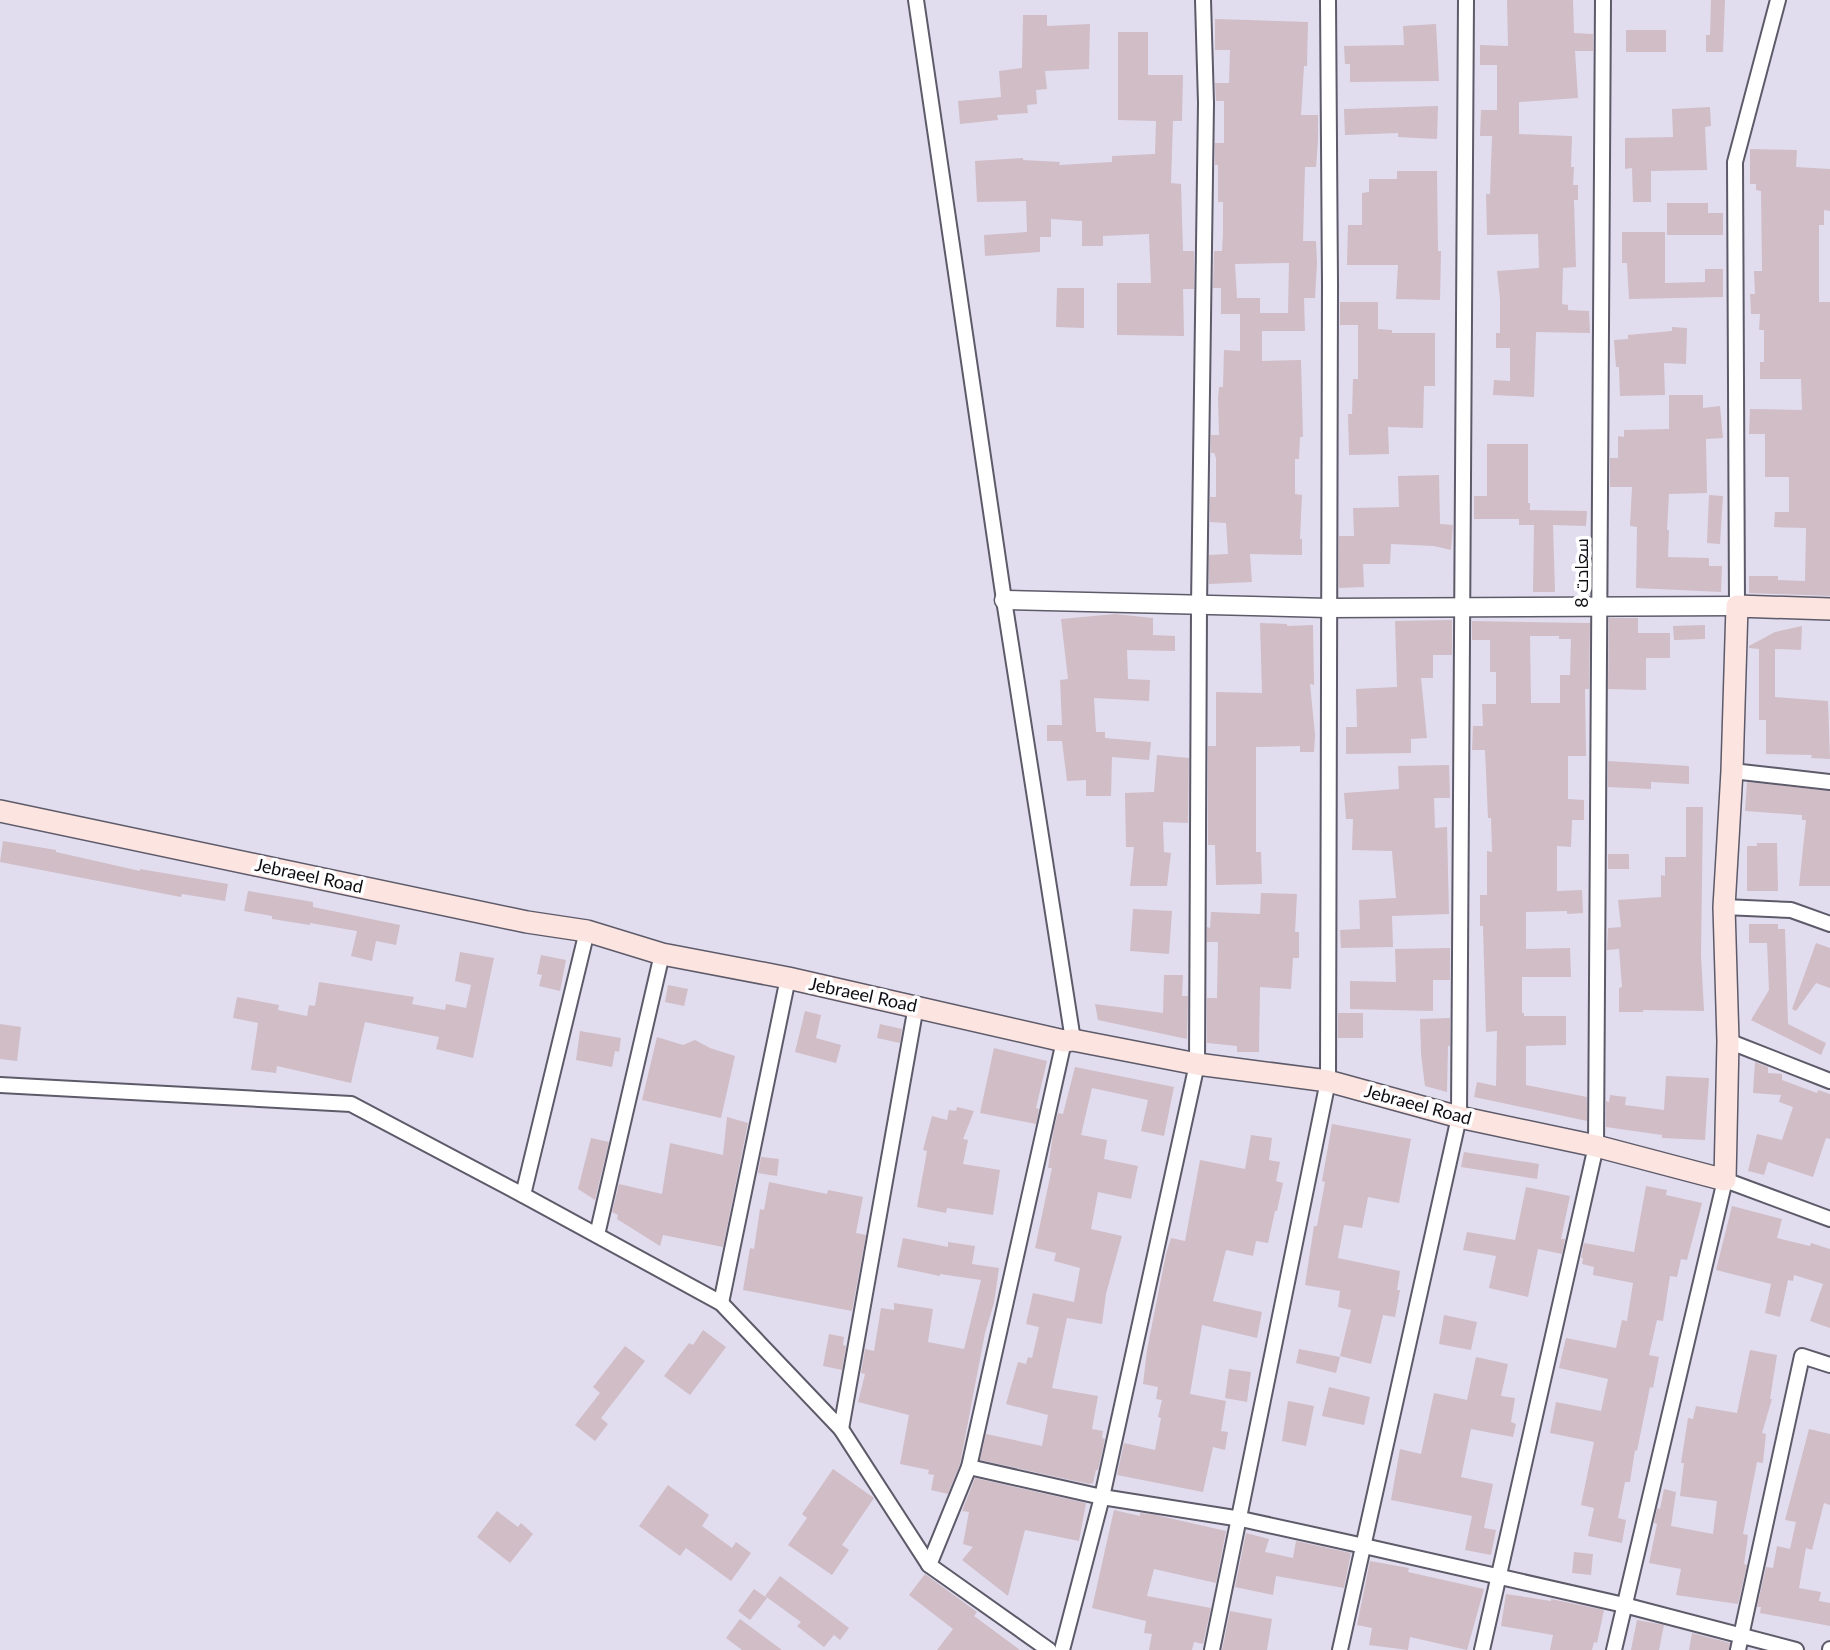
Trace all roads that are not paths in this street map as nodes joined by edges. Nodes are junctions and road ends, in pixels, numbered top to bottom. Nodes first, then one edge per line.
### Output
1 (916, 0) edge
2 (1203, 0) edge
3 (1328, 0) edge
4 (1466, 0) edge
5 (1603, 0) edge
6 (1778, 0) edge
7 (1004, 600) junction
8 (1199, 606) junction
9 (1601, 606) junction
10 (1737, 606) junction
11 (1328, 608) junction
12 (1463, 609) junction
13 (1830, 609) edge
14 (1732, 771) junction
15 (1830, 782) edge
16 (0, 811) edge
17 (1724, 906) junction
18 (1830, 925) edge
19 (587, 931) junction
20 (662, 954) junction
21 (788, 978) junction
22 (916, 1006) junction
23 (1069, 1040) junction
24 (1728, 1041) junction
25 (1197, 1065) junction
26 (1328, 1081) junction
27 (1830, 1081) edge
28 (0, 1085) edge
29 (1459, 1117) junction
30 (1596, 1146) junction
31 (1725, 1180) junction
32 (523, 1195) junction
33 (1830, 1219) edge
34 (597, 1235) junction
35 (721, 1303) junction
36 (1830, 1364) edge
37 (841, 1429) junction
38 (969, 1467) junction
39 (1102, 1497) junction
40 (1241, 1519) junction
41 (1364, 1546) junction
42 (929, 1564) junction
43 (1498, 1577) junction
44 (1624, 1605) junction
45 (1741, 1635) junction
46 (1049, 1650) edge
47 (1062, 1650) edge
48 (1212, 1650) edge
49 (1340, 1650) edge
50 (1482, 1650) edge
51 (1614, 1650) edge
52 (1738, 1650) edge
53 (1796, 1650) edge

1 - 7 street
2 - 8 street
3 - 11 street
4 - 12 street
5 - 9 street, سعادت 8
6 - 10 street
7 - 8 street
7 - 23 street
8 - 11 street
8 - 25 street
9 - 10 street
9 - 12 street
9 - 30 street, سعادت 8
10 - 13 main road
10 - 14 main road
11 - 12 street
11 - 26 street
12 - 29 street
14 - 15 street
14 - 17 main road
16 - 19 main road, Jebraeel Road
17 - 18 street
17 - 24 main road
19 - 20 main road, Jebraeel Road
19 - 32 street
20 - 21 main road, Jebraeel Road
20 - 34 street
21 - 22 main road, Jebraeel Road
21 - 35 street
22 - 23 main road, Jebraeel Road
22 - 37 street
23 - 25 main road, Jebraeel Road
23 - 38 street
24 - 27 street
24 - 31 main road
25 - 26 main road, Jebraeel Road
25 - 39 street
26 - 29 main road, Jebraeel Road
26 - 40 street
28 - 32 street
29 - 30 main road, Jebraeel Road
29 - 41 street
30 - 31 main road, Jebraeel Road
30 - 43 street, سعادت 8
31 - 33 street
31 - 44 street
32 - 34 street
34 - 35 street
35 - 37 street
36 - 45 street
37 - 42 street
38 - 39 street
38 - 42 street
39 - 40 street
39 - 47 street
40 - 41 street
40 - 48 street
41 - 43 street
41 - 49 street
42 - 46 street
43 - 44 street
43 - 50 street, سعادت 8
44 - 45 street
44 - 51 street
45 - 52 street
45 - 53 street

